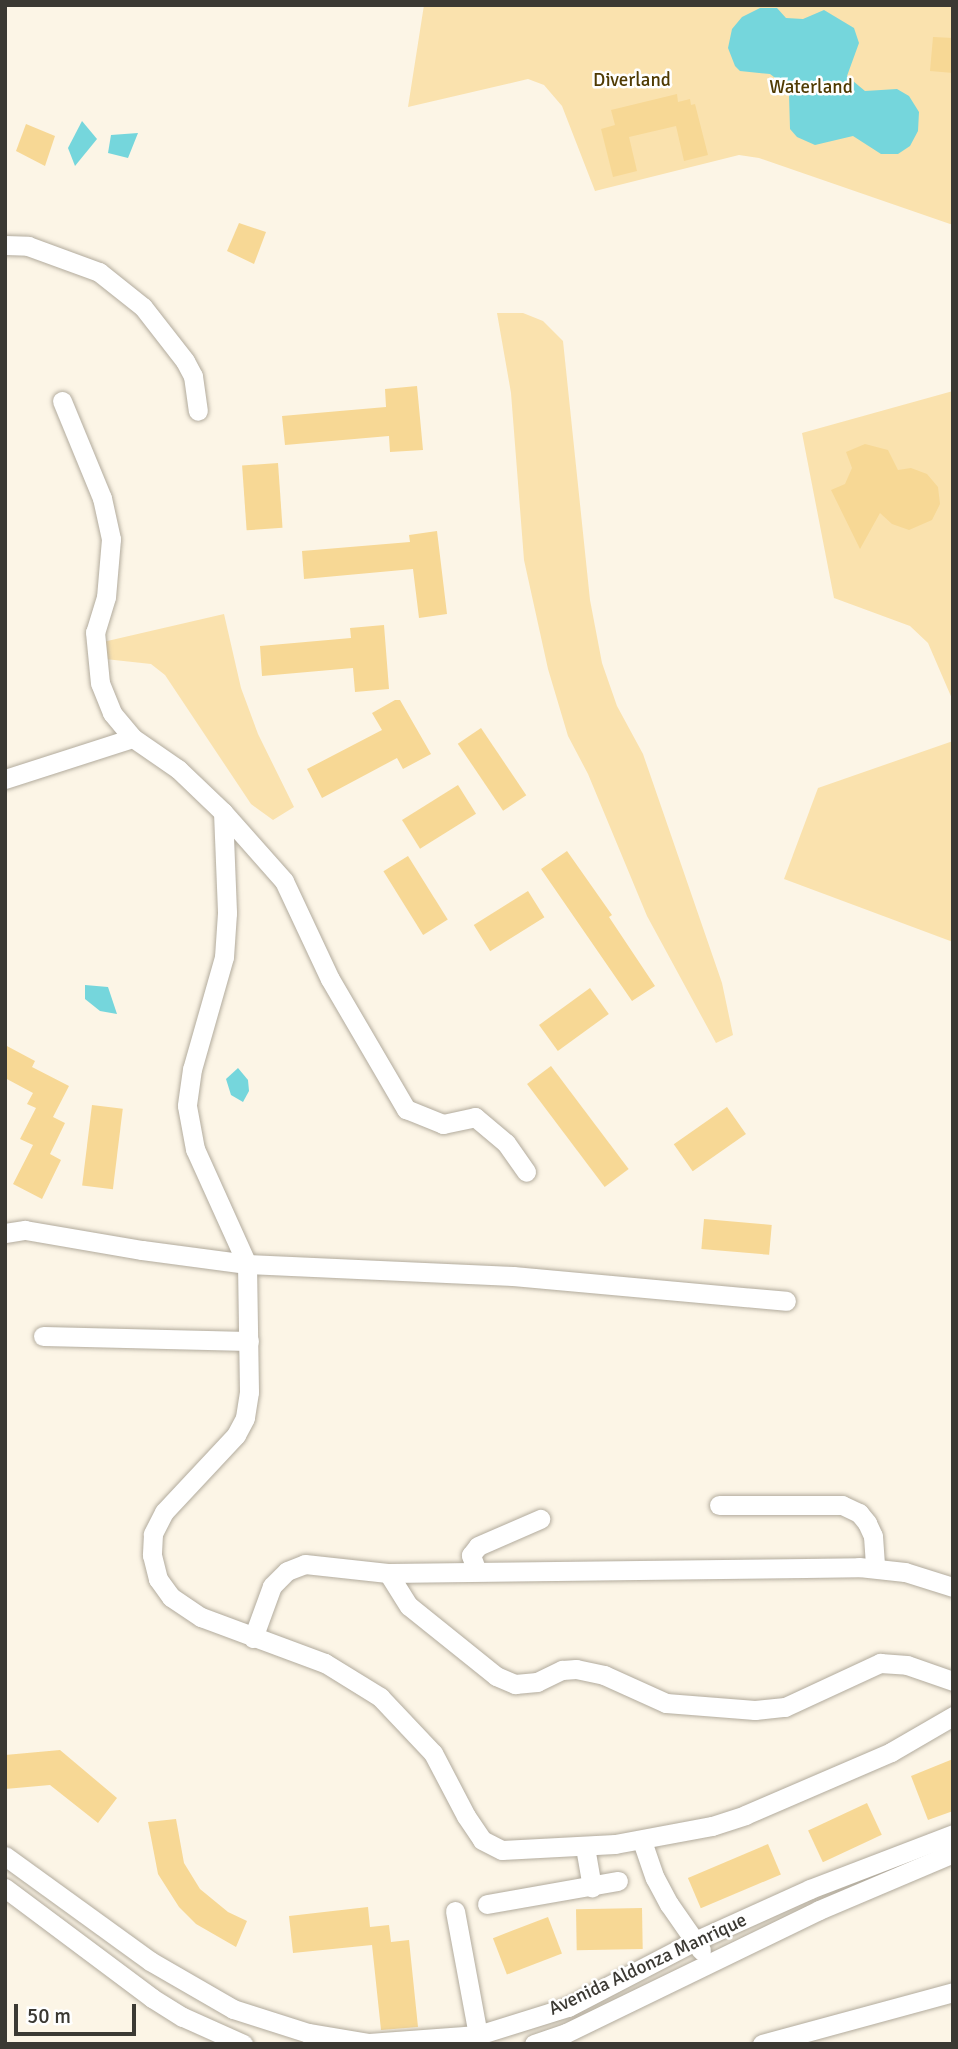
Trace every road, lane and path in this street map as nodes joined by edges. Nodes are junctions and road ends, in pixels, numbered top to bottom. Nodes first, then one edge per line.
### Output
1 (5, 245) edge
2 (62, 401) dead end
3 (198, 411) dead end
4 (133, 738) junction
5 (5, 779) edge
6 (223, 812) junction
7 (526, 1172) dead end
8 (5, 1233) edge
9 (247, 1264) junction
10 (786, 1301) dead end
11 (43, 1336) dead end
12 (249, 1340) junction
13 (719, 1505) dead end
14 (540, 1519) dead end
15 (875, 1568) junction
16 (477, 1570) junction
17 (388, 1573) junction
18 (953, 1587) edge
19 (253, 1638) junction
20 (953, 1681) edge
21 (953, 1716) edge
22 (953, 1834) edge
23 (642, 1841) junction
24 (585, 1847) junction
25 (953, 1853) edge
26 (5, 1856) edge
27 (618, 1881) dead end
28 (592, 1887) junction
29 (5, 1888) edge
30 (487, 1904) dead end
31 (455, 1911) dead end
32 (695, 1941) junction
33 (711, 1963) junction
34 (953, 1992) edge
35 (478, 2035) junction
36 (339, 2041) edge
37 (243, 2044) edge
38 (534, 2044) edge
39 (762, 2044) edge

1 - 3 street
2 - 4 street
4 - 5 street
4 - 6 street
6 - 7 street
6 - 9 street
8 - 9 street
9 - 10 street
9 - 12 street
11 - 12 street
12 - 19 street
13 - 15 street
14 - 16 street
15 - 16 street
15 - 18 street
16 - 17 street
17 - 19 street
17 - 20 street
19 - 24 street
21 - 23 street
22 - 32 street, Avenida Aldonza Manrique
23 - 24 street
23 - 32 street
24 - 28 street
25 - 33 street, Avenida Aldonza Manrique
26 - 36 street, Avenida Aldonza Manrique
27 - 28 street
28 - 30 street
29 - 37 street
31 - 35 street
32 - 33 street
32 - 35 street, Avenida Aldonza Manrique
33 - 38 street, Avenida Aldonza Manrique
34 - 39 street
35 - 36 street, Avenida Aldonza Manrique

